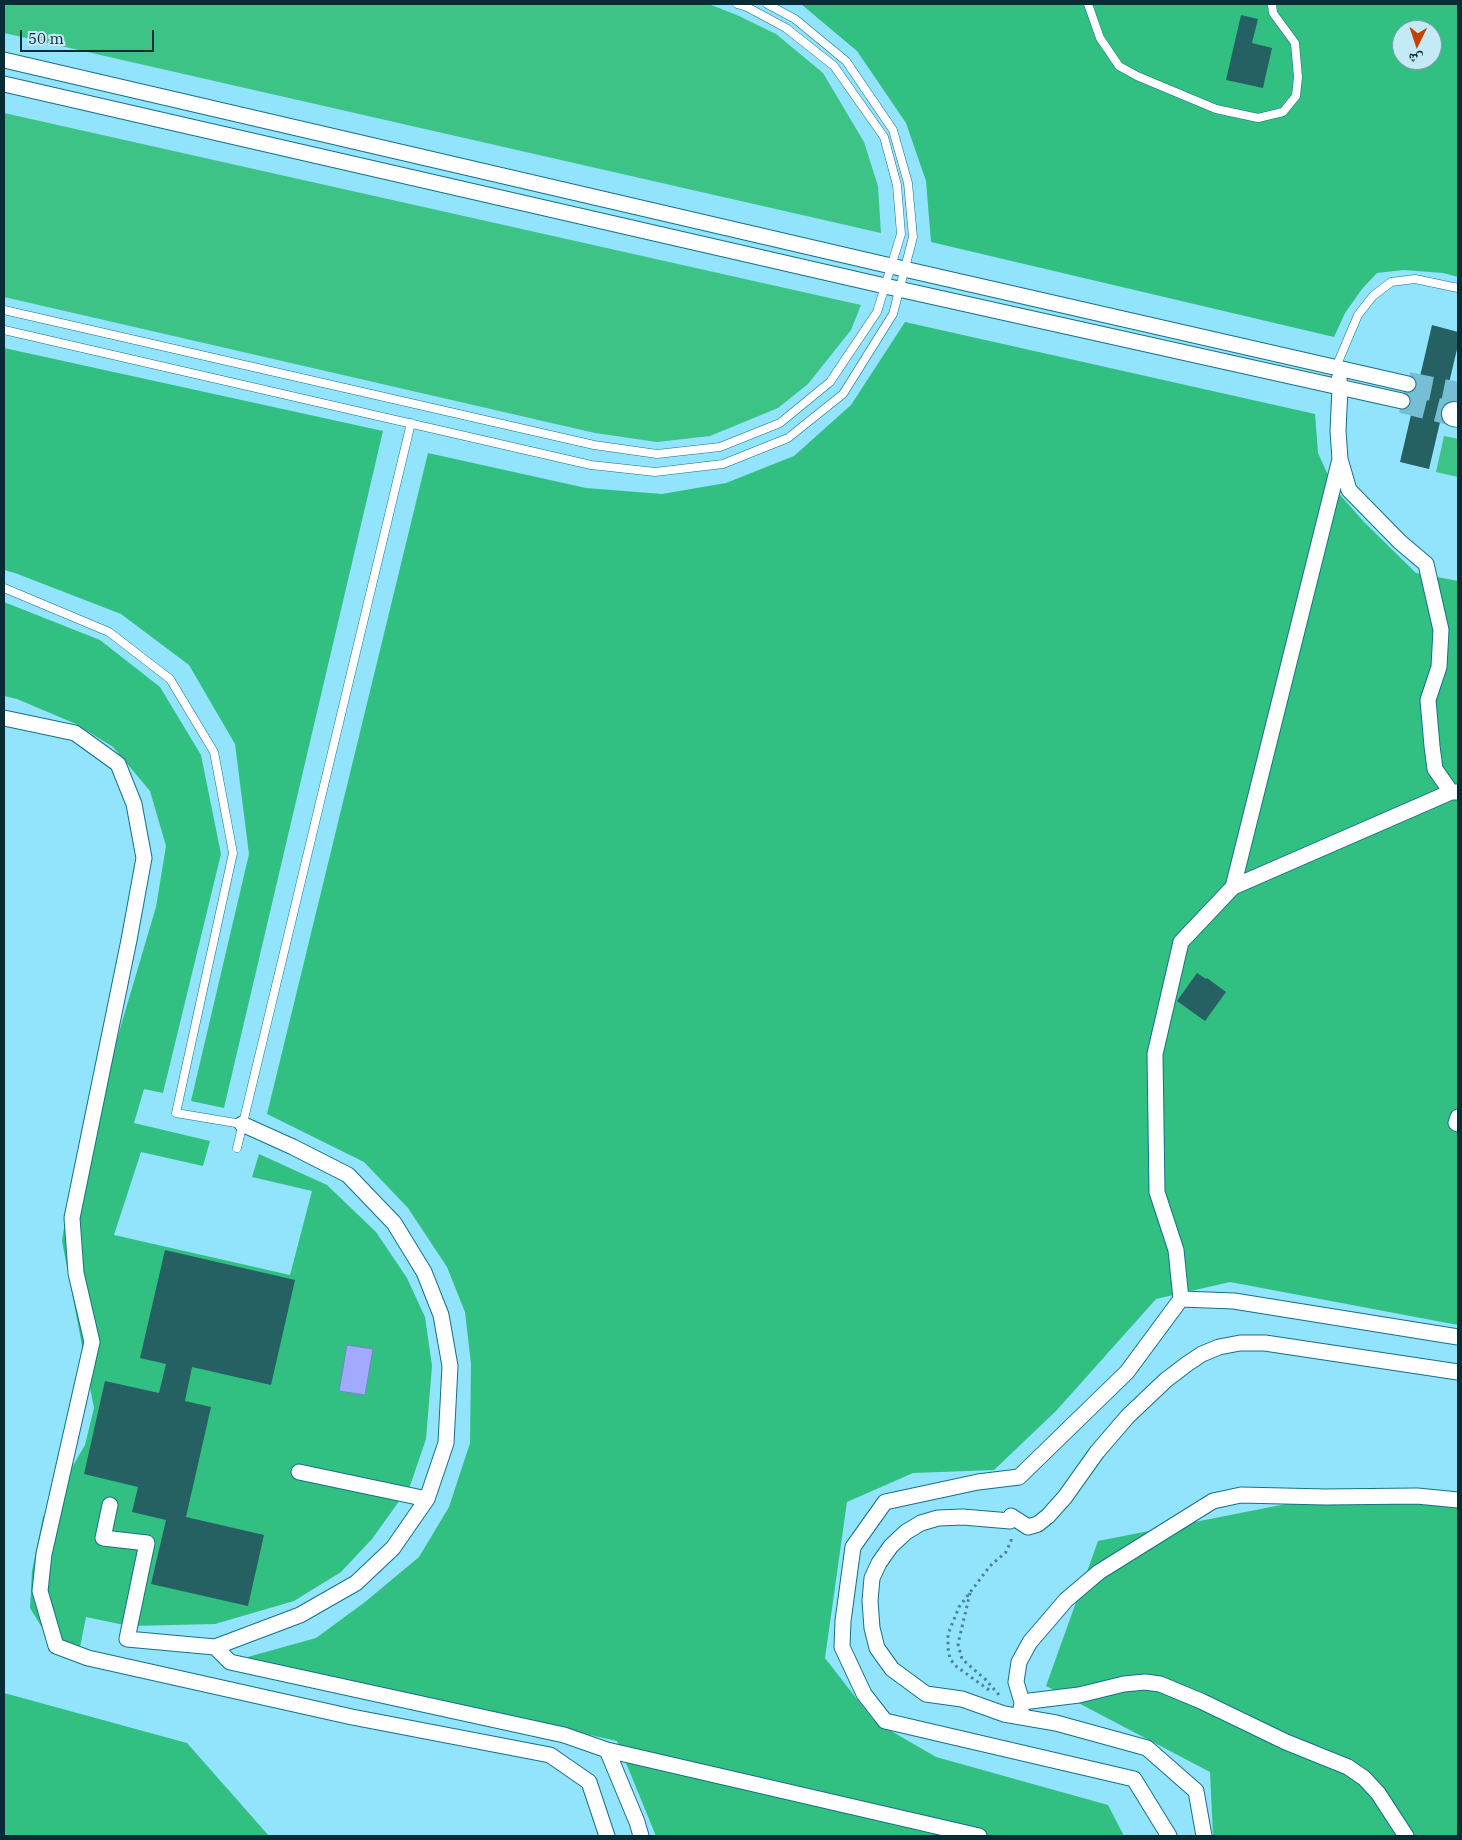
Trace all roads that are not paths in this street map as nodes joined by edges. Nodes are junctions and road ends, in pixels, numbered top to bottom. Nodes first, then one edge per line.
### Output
1 (737, 4) edge
2 (767, 4) edge
3 (1088, 4) edge
4 (1272, 4) edge
5 (4, 60) edge
6 (4, 84) edge
7 (898, 268) junction
8 (892, 288) junction
9 (1458, 288) edge
10 (4, 310) edge
11 (4, 330) edge
12 (1336, 368) junction
13 (1408, 384) tunnel mouth
14 (1340, 388) junction
15 (1402, 402) tunnel mouth
16 (411, 423) junction
17 (1340, 459) junction
18 (4, 588) edge
19 (4, 718) edge
20 (1455, 792) edge
21 (1233, 887) junction
22 (1458, 1117) edge
23 (242, 1124) junction
24 (1458, 1124) edge
25 (237, 1148) dead end
26 (1181, 1299) junction
27 (1458, 1338) edge
28 (1458, 1372) edge
29 (299, 1472) dead end
30 (427, 1499) junction
31 (1458, 1500) edge
32 (110, 1505) dead end
33 (215, 1647) junction
34 (1017, 1709) junction
35 (607, 1750) junction
36 (608, 1836) edge
37 (641, 1836) edge
38 (979, 1836) edge
39 (1169, 1836) edge
40 (1204, 1836) edge
41 (1406, 1836) edge

1 - 7 lane
2 - 7 lane
3 - 4 lane
5 - 7 street
6 - 8 street
7 - 8 lane
7 - 8 lane
7 - 12 street
8 - 10 lane
8 - 14 street
8 - 16 lane
9 - 12 lane
11 - 16 lane
12 - 13 street
12 - 14 street
14 - 15 street
14 - 17 street
16 - 23 lane
17 - 20 street
17 - 21 street
18 - 23 lane
19 - 36 street
20 - 21 street
21 - 26 street
22 - 24 street
23 - 25 lane
23 - 30 street
26 - 27 street
26 - 39 street
28 - 34 street
29 - 30 street
30 - 33 street
31 - 34 street
32 - 33 street
33 - 35 street
34 - 40 street
34 - 41 street
35 - 37 street
35 - 38 street

